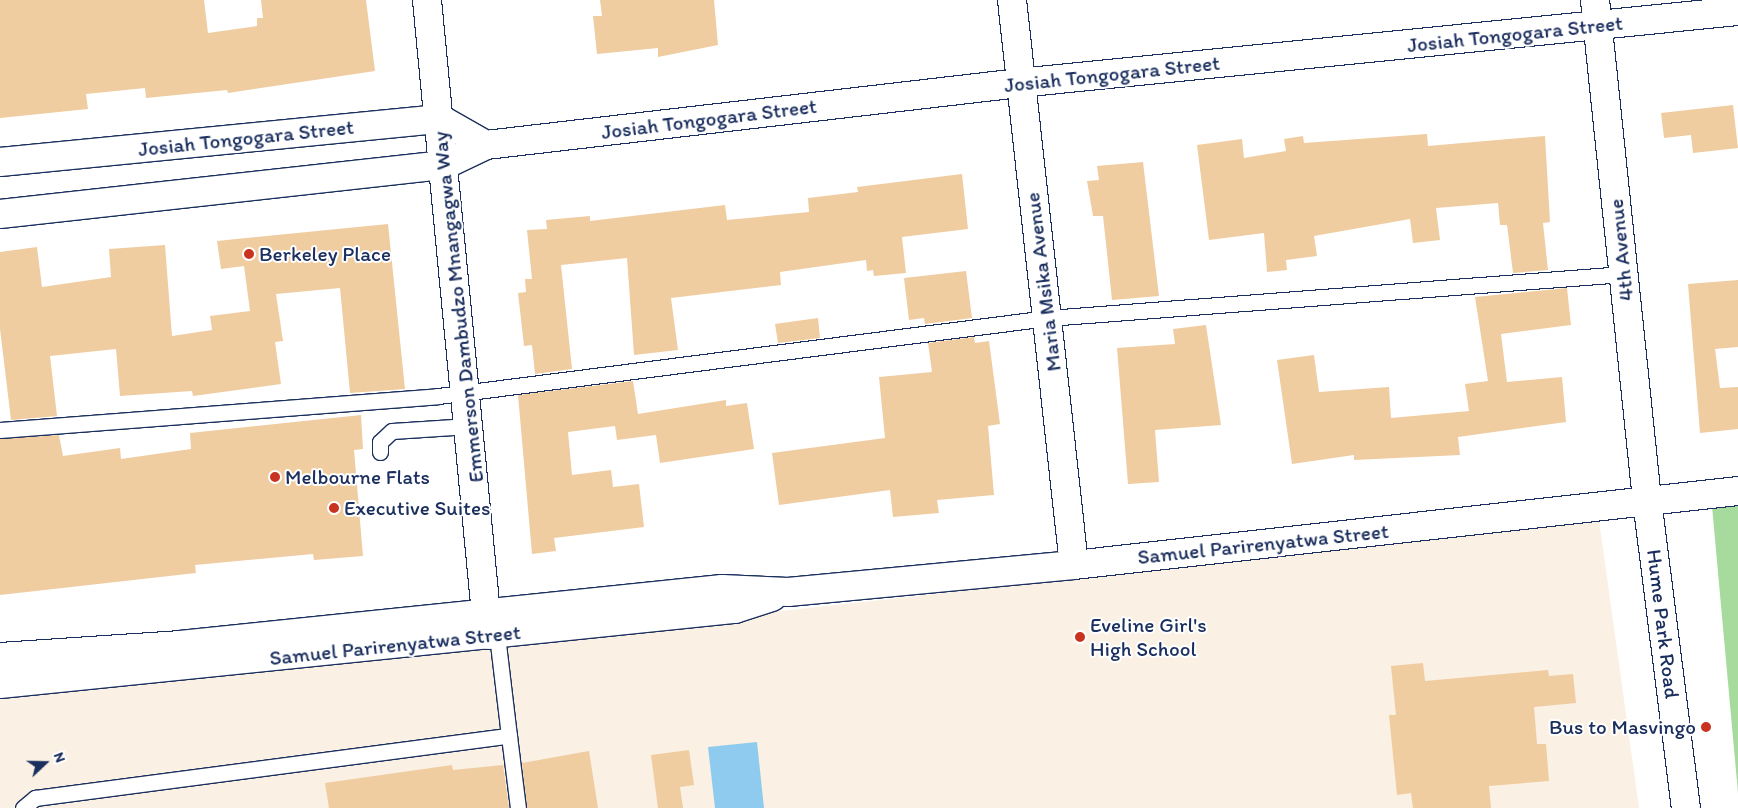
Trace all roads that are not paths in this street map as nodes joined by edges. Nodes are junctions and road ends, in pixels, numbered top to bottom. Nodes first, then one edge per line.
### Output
1 (427, 0) edge
2 (1012, 0) edge
3 (1738, 11) edge
4 (1596, 13) edge
5 (1020, 83) junction
6 (440, 120) junction
7 (486, 145) junction
8 (0, 162) edge
9 (444, 165) junction
10 (0, 214) edge
11 (1624, 274) junction
12 (1048, 318) junction
13 (466, 392) junction
14 (470, 426) junction
15 (0, 430) edge
16 (380, 452) dead end
17 (1738, 491) edge
18 (1648, 500) junction
19 (1074, 565) junction
20 (491, 629) junction
21 (0, 657) edge
22 (0, 684) edge
23 (509, 736) junction
24 (23, 808) edge
25 (518, 808) edge
26 (1686, 808) edge

1 - 6 street, Emmerson Dambudzo Mnangagwa Way
2 - 5 street, Maria Msika Avenue
3 - 4 street, Josiah Tongogara Street
4 - 5 street, Josiah Tongogara Street
4 - 11 street, 4th Avenue
5 - 7 street, Josiah Tongogara Street
5 - 12 street, Maria Msika Avenue
6 - 7 street
6 - 8 street, Josiah Tongogara Street
6 - 9 street, Emmerson Dambudzo Mnangagwa Way
7 - 9 street, Josiah Tongogara Street
9 - 10 street, Josiah Tongogara Street
9 - 13 street, Emmerson Dambudzo Mnangagwa Way
11 - 12 lane
11 - 18 street, 4th Avenue
12 - 13 lane
12 - 19 street, Maria Msika Avenue
13 - 14 street, Emmerson Dambudzo Mnangagwa Way
13 - 15 lane
14 - 16 lane
14 - 20 street, Emmerson Dambudzo Mnangagwa Way
17 - 18 street, Samuel Parirenyatwa Street
18 - 19 street, Samuel Parirenyatwa Street
18 - 26 street, Hume Park Road
19 - 20 street, Samuel Parirenyatwa Street
20 - 21 street, Samuel Parirenyatwa Street
20 - 22 street, Samuel Parirenyatwa Street
20 - 23 lane
23 - 24 lane
23 - 25 lane

